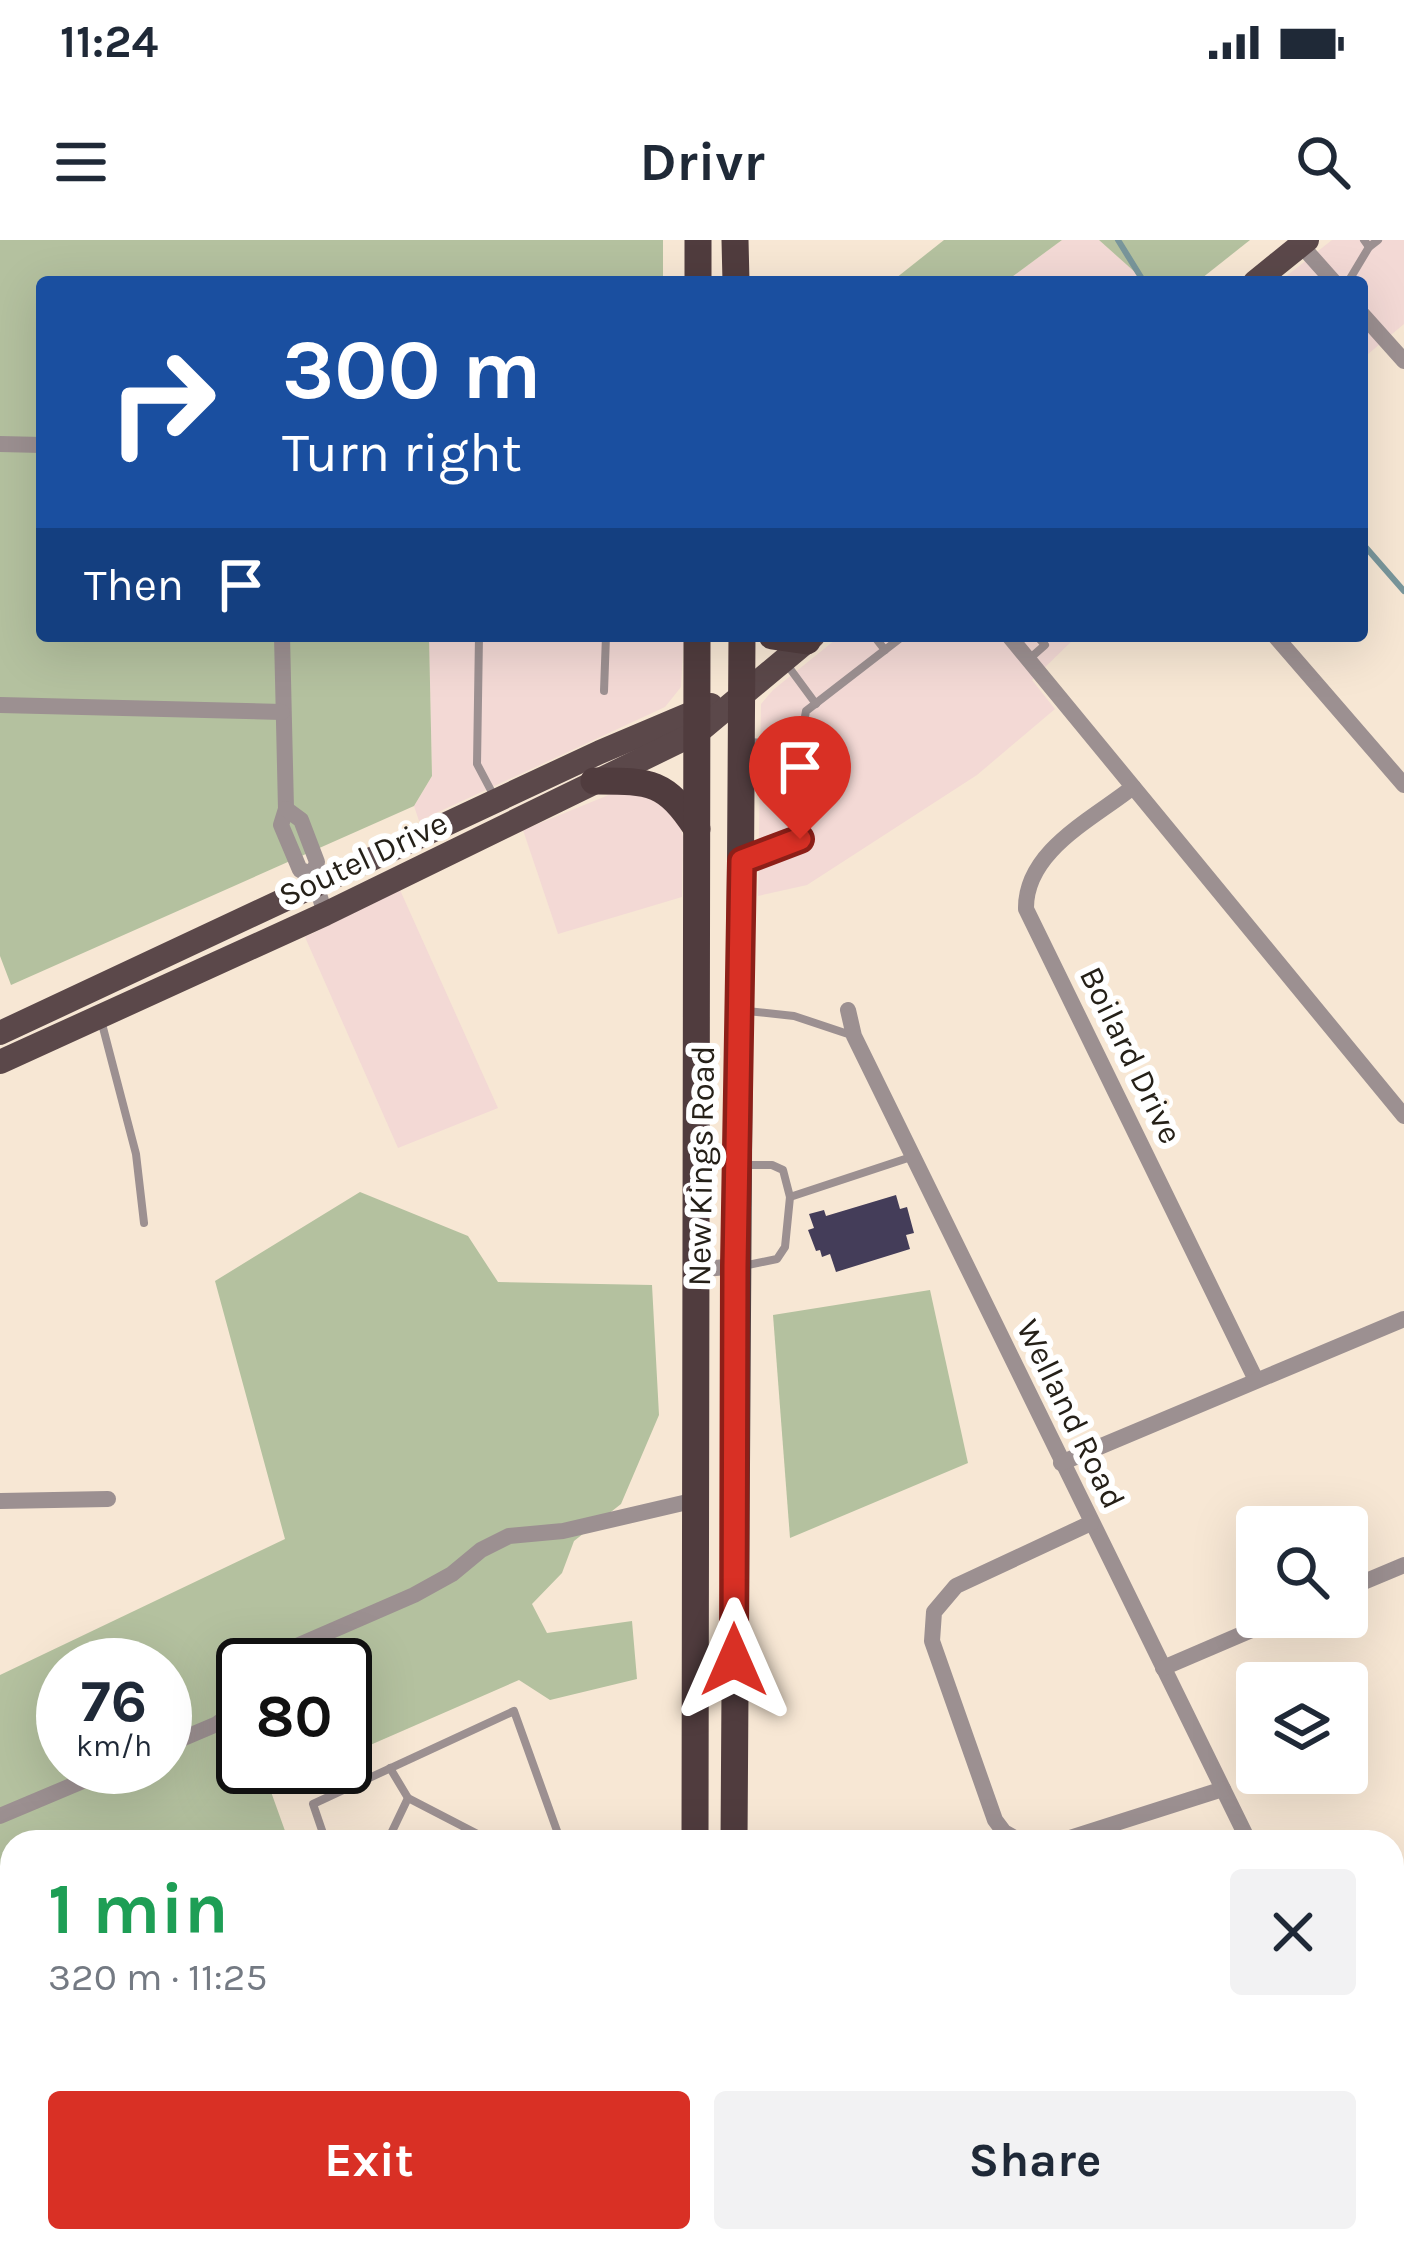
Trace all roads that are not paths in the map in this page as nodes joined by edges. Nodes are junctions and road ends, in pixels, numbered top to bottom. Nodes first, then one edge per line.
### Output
1 (698, 240) edge
2 (735, 240) edge
3 (1378, 240) edge
4 (1304, 242) edge
5 (1366, 244) edge
6 (698, 276) edge
7 (736, 276) edge
8 (1262, 276) edge
9 (1330, 276) edge
10 (1351, 276) edge
11 (1368, 321) edge
12 (1404, 361) edge
13 (0, 444) edge
14 (36, 445) edge
15 (282, 642) edge
16 (479, 642) edge
17 (606, 642) edge
18 (697, 642) edge
19 (742, 642) edge
20 (879, 642) edge
21 (895, 642) edge
22 (1014, 642) edge
23 (1042, 642) edge
24 (1280, 642) edge
25 (778, 648) edge
26 (885, 650) junction
27 (1028, 660) junction
28 (604, 691) dead end
29 (742, 694) junction
30 (816, 704) junction
31 (0, 705) edge
32 (282, 712) junction
33 (697, 721) junction
34 (742, 742) junction
35 (800, 746) junction
36 (594, 781) junction
37 (1404, 785) edge
38 (1133, 787) junction
39 (496, 801) junction
40 (697, 829) junction
41 (742, 861) junction
42 (315, 880) junction
43 (325, 914) junction
44 (89, 990) junction
45 (740, 1010) junction
46 (848, 1010) dead end
47 (101, 1018) junction
48 (0, 1033) edge
49 (854, 1036) junction
50 (0, 1062) edge
51 (1404, 1116) edge
52 (912, 1157) junction
53 (736, 1166) junction
54 (790, 1197) junction
55 (144, 1223) dead end
56 (735, 1266) junction
57 (696, 1270) junction
58 (1404, 1319) edge
59 (1256, 1381) junction
60 (1061, 1463) junction
61 (108, 1499) dead end
62 (696, 1500) junction
63 (0, 1502) edge
64 (1091, 1523) junction
65 (1404, 1565) edge
66 (1368, 1580) edge
67 (1236, 1637) edge
68 (315, 1638) edge
69 (1163, 1668) junction
70 (390, 1768) junction
71 (1223, 1789) junction
72 (52, 1794) edge
73 (408, 1798) junction
74 (0, 1816) edge
75 (322, 1830) edge
76 (393, 1830) edge
77 (471, 1830) edge
78 (557, 1830) edge
79 (695, 1830) edge
80 (734, 1830) edge
81 (1006, 1830) edge
82 (1095, 1830) edge
83 (1243, 1830) edge

1 - 6 highway
2 - 7 highway
3 - 5 lane
4 - 8 main road
4 - 9 street
5 - 10 lane
11 - 12 street
13 - 14 street
15 - 32 street
16 - 39 lane
17 - 28 lane
18 - 33 highway, New Kings Road
19 - 29 highway, New Kings Road
20 - 26 lane
21 - 26 lane
22 - 27 street
23 - 27 lane
24 - 37 street
25 - 29 main road, Soutel Drive
25 - 30 lane
26 - 30 lane
27 - 38 street
29 - 33 main road, Soutel Drive
29 - 34 highway, New Kings Road
30 - 35 lane
31 - 32 street
32 - 42 street
33 - 36 main road, Soutel Drive
33 - 39 main road, Soutel Drive
33 - 40 highway, New Kings Road
34 - 35 lane
34 - 41 highway, New Kings Road
35 - 41 lane
36 - 40 highway
36 - 43 main road, Soutel Drive
38 - 51 street
38 - 59 street, Boilard Drive
39 - 42 main road, Soutel Drive
40 - 57 highway, New Kings Road
41 - 45 highway, New Kings Road
42 - 43 street
42 - 44 main road, Soutel Drive
43 - 47 main road, Soutel Drive
44 - 47 lane
44 - 48 main road, Soutel Drive
45 - 49 lane
45 - 53 highway, New Kings Road
46 - 49 street, Welland Road
47 - 50 main road, Soutel Drive
47 - 55 lane
49 - 52 street, Welland Road
52 - 54 lane
52 - 60 street, Welland Road
53 - 54 lane
53 - 56 highway, New Kings Road
54 - 56 lane
56 - 57 street
56 - 80 highway, New Kings Road
57 - 62 highway, New Kings Road
58 - 59 street
59 - 60 street
60 - 64 street, Welland Road
61 - 63 street
62 - 68 street
62 - 79 highway, New Kings Road
64 - 69 street, Welland Road
64 - 81 street
65 - 66 street
67 - 69 street
69 - 71 street, Welland Road
70 - 73 lane
70 - 75 lane
70 - 78 lane
71 - 82 street
71 - 83 street, Welland Road
72 - 74 street
73 - 76 lane
73 - 77 lane

